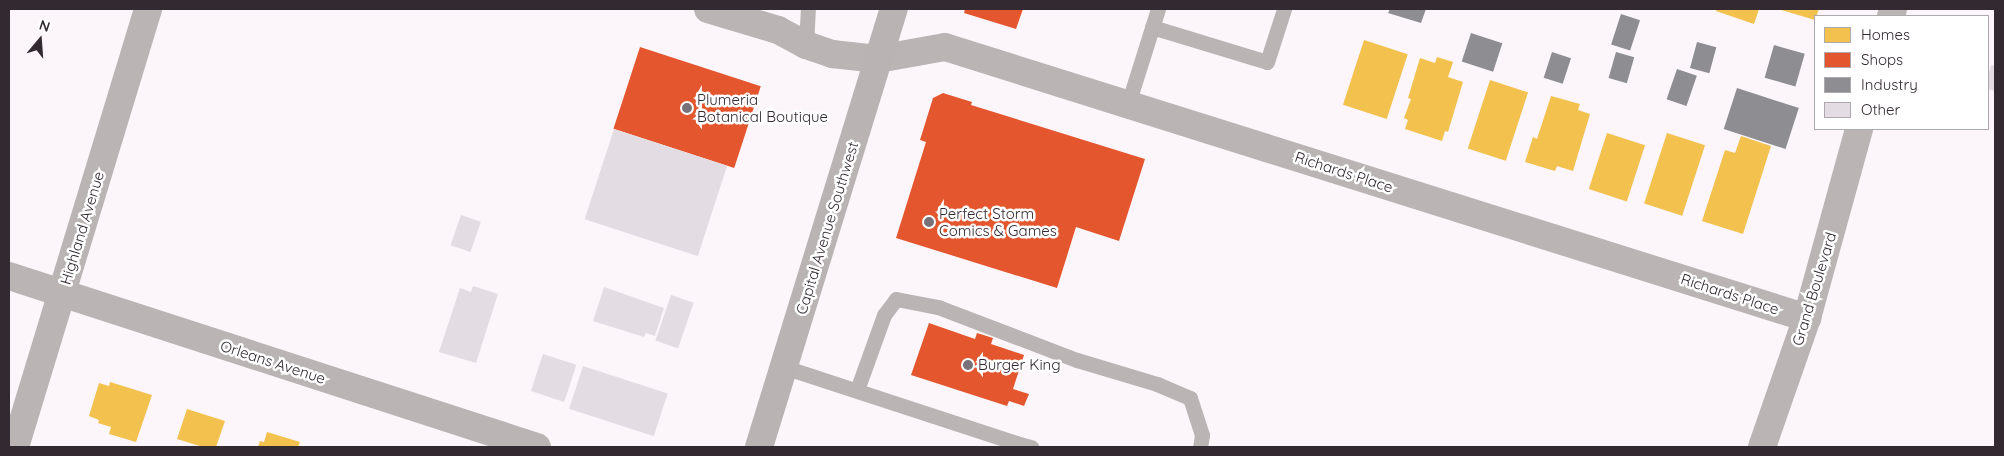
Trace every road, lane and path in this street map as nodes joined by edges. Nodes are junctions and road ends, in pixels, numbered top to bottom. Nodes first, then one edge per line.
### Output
1 (148, 9) edge
2 (708, 9) edge
3 (808, 9) edge
4 (894, 9) edge
5 (1158, 9) edge
6 (1284, 9) edge
7 (1152, 27) junction
8 (806, 45) junction
9 (878, 59) junction
10 (1128, 104) junction
11 (1859, 130) edge
12 (9, 276) edge
13 (62, 293) junction
14 (1807, 318) junction
15 (784, 367) junction
16 (857, 390) junction
17 (1021, 446) edge
18 (15, 447) edge
19 (537, 447) edge
20 (759, 447) edge
21 (1200, 447) edge
22 (1762, 447) edge

1 - 13 street, Highland Avenue
2 - 8 street, Richards Place
3 - 8 lane
4 - 9 main road, Capital Avenue Southwest
5 - 7 lane
6 - 7 lane
7 - 10 lane
8 - 9 street, Richards Place
9 - 10 street, Richards Place
9 - 15 main road, Capital Avenue Southwest
10 - 14 street, Richards Place
11 - 14 street, Grand Boulevard
12 - 13 street, Orleans Avenue
13 - 18 street, Highland Avenue
13 - 19 street, Orleans Avenue
14 - 22 street, Grand Boulevard
15 - 16 lane
15 - 20 main road, Capital Avenue Southwest
16 - 17 lane
16 - 21 lane

